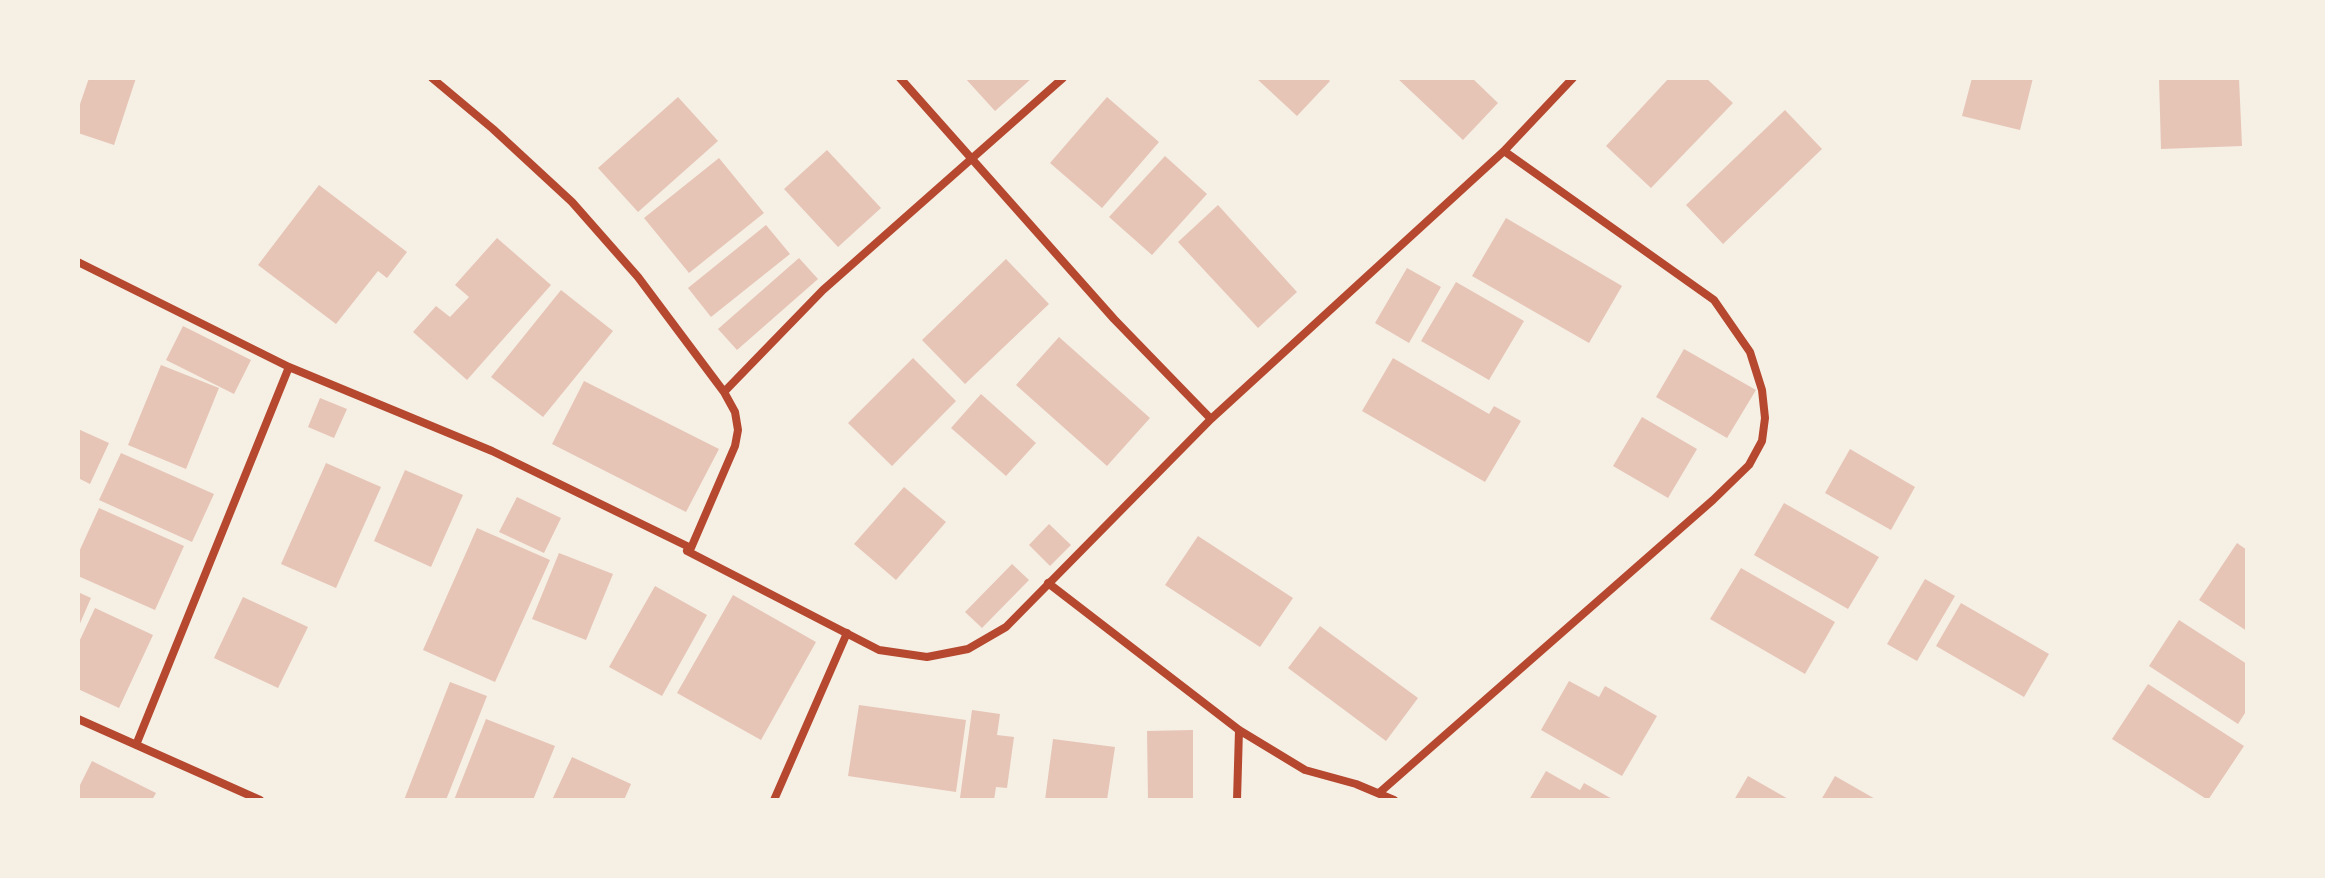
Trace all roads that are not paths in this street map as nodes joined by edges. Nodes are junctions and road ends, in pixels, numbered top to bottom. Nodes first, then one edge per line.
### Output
1 (432, 78) edge
2 (900, 78) edge
3 (1063, 78) edge
4 (1573, 78) edge
5 (1504, 151) junction
6 (974, 159) junction
7 (78, 262) edge
8 (289, 367) junction
9 (724, 392) junction
10 (1211, 419) junction
11 (691, 548) junction
12 (1048, 583) junction
13 (847, 633) junction
14 (78, 719) edge
15 (1239, 730) junction
16 (136, 745) junction
17 (1379, 793) junction
18 (260, 800) edge
19 (774, 800) edge
20 (1237, 800) edge
21 (1394, 800) edge

1 - 9 street
2 - 6 street
3 - 6 street
4 - 5 street
5 - 10 street
5 - 17 street
6 - 9 street
6 - 10 street
7 - 8 street
8 - 11 street
8 - 16 street
9 - 11 street
10 - 12 street
11 - 13 street
12 - 13 street
12 - 15 street
13 - 19 street
14 - 16 street
15 - 17 street
15 - 20 street
16 - 18 street
17 - 21 street

